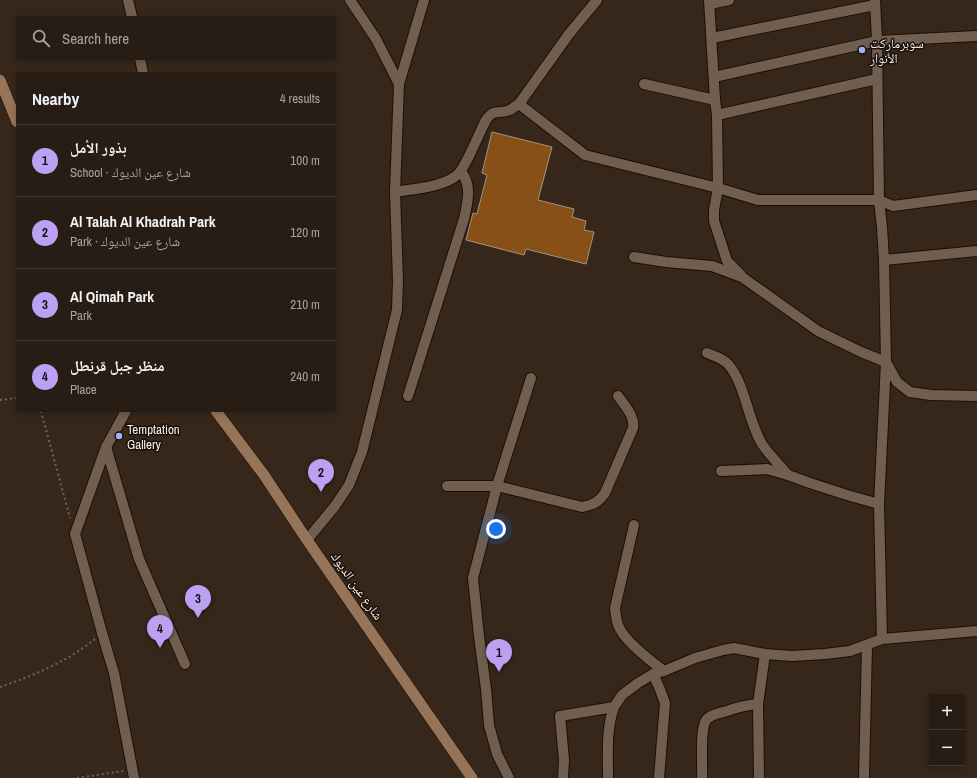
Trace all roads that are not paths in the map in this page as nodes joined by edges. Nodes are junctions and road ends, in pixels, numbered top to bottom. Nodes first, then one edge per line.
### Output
1 (128, 0) edge
2 (350, 0) edge
3 (424, 0) edge
4 (597, 0) edge
5 (729, 0) edge
6 (710, 2) edge
7 (875, 3) edge
8 (132, 16) edge
9 (977, 36) edge
10 (712, 38) junction
11 (877, 41) junction
12 (140, 60) edge
13 (143, 72) edge
14 (714, 77) junction
15 (877, 79) junction
16 (0, 80) edge
17 (399, 84) junction
18 (644, 84) dead end
19 (715, 100) junction
20 (519, 104) junction
21 (717, 115) junction
22 (16, 120) edge
23 (461, 171) junction
24 (718, 188) junction
25 (395, 192) junction
26 (977, 195) edge
27 (879, 200) junction
28 (977, 251) edge
29 (634, 257) dead end
30 (884, 260) junction
31 (742, 277) junction
32 (706, 353) dead end
33 (886, 362) junction
34 (531, 378) dead end
35 (408, 396) dead end
36 (618, 396) dead end
37 (977, 396) edge
38 (125, 412) edge
39 (217, 412) edge
40 (106, 447) junction
41 (721, 471) dead end
42 (788, 474) junction
43 (447, 486) dead end
44 (497, 486) junction
45 (879, 504) junction
46 (634, 525) dead end
47 (307, 540) junction
48 (977, 631) edge
49 (882, 639) junction
50 (867, 645) junction
51 (766, 654) junction
52 (185, 664) dead end
53 (664, 672) junction
54 (653, 674) junction
55 (758, 704) junction
56 (614, 707) junction
57 (133, 774) edge
58 (472, 778) edge
59 (509, 778) edge
60 (562, 778) edge
61 (608, 778) edge
62 (659, 778) edge
63 (702, 778) edge
64 (759, 778) edge
65 (864, 778) edge

1 - 8 street
2 - 17 street
3 - 17 street
4 - 20 street
5 - 6 street
6 - 10 street
7 - 10 street
7 - 11 street
9 - 11 street
10 - 14 street
11 - 14 street
11 - 15 street
12 - 13 street
14 - 19 street
15 - 21 street
15 - 27 street
16 - 22 main road
17 - 25 street
18 - 19 street
19 - 21 street
20 - 23 street
20 - 24 street
21 - 24 street
23 - 25 street
23 - 35 street
24 - 27 street
24 - 31 street
25 - 47 street
26 - 27 street
27 - 30 street
28 - 30 street
29 - 31 street
30 - 33 street
31 - 33 street
32 - 42 street
33 - 37 street
33 - 45 street
34 - 44 street
36 - 44 street
38 - 40 street
39 - 47 main road, شارع عين الديوك
40 - 52 street
40 - 57 street
41 - 42 street
42 - 45 street
43 - 44 street
44 - 59 street
45 - 49 street
46 - 53 street
47 - 58 main road, شارع عين الديوك
48 - 49 street
49 - 50 street
50 - 51 street
50 - 65 street
51 - 53 street
51 - 55 street
53 - 54 street
54 - 56 street
54 - 62 street
55 - 63 street
55 - 64 street
56 - 60 street
56 - 61 street

